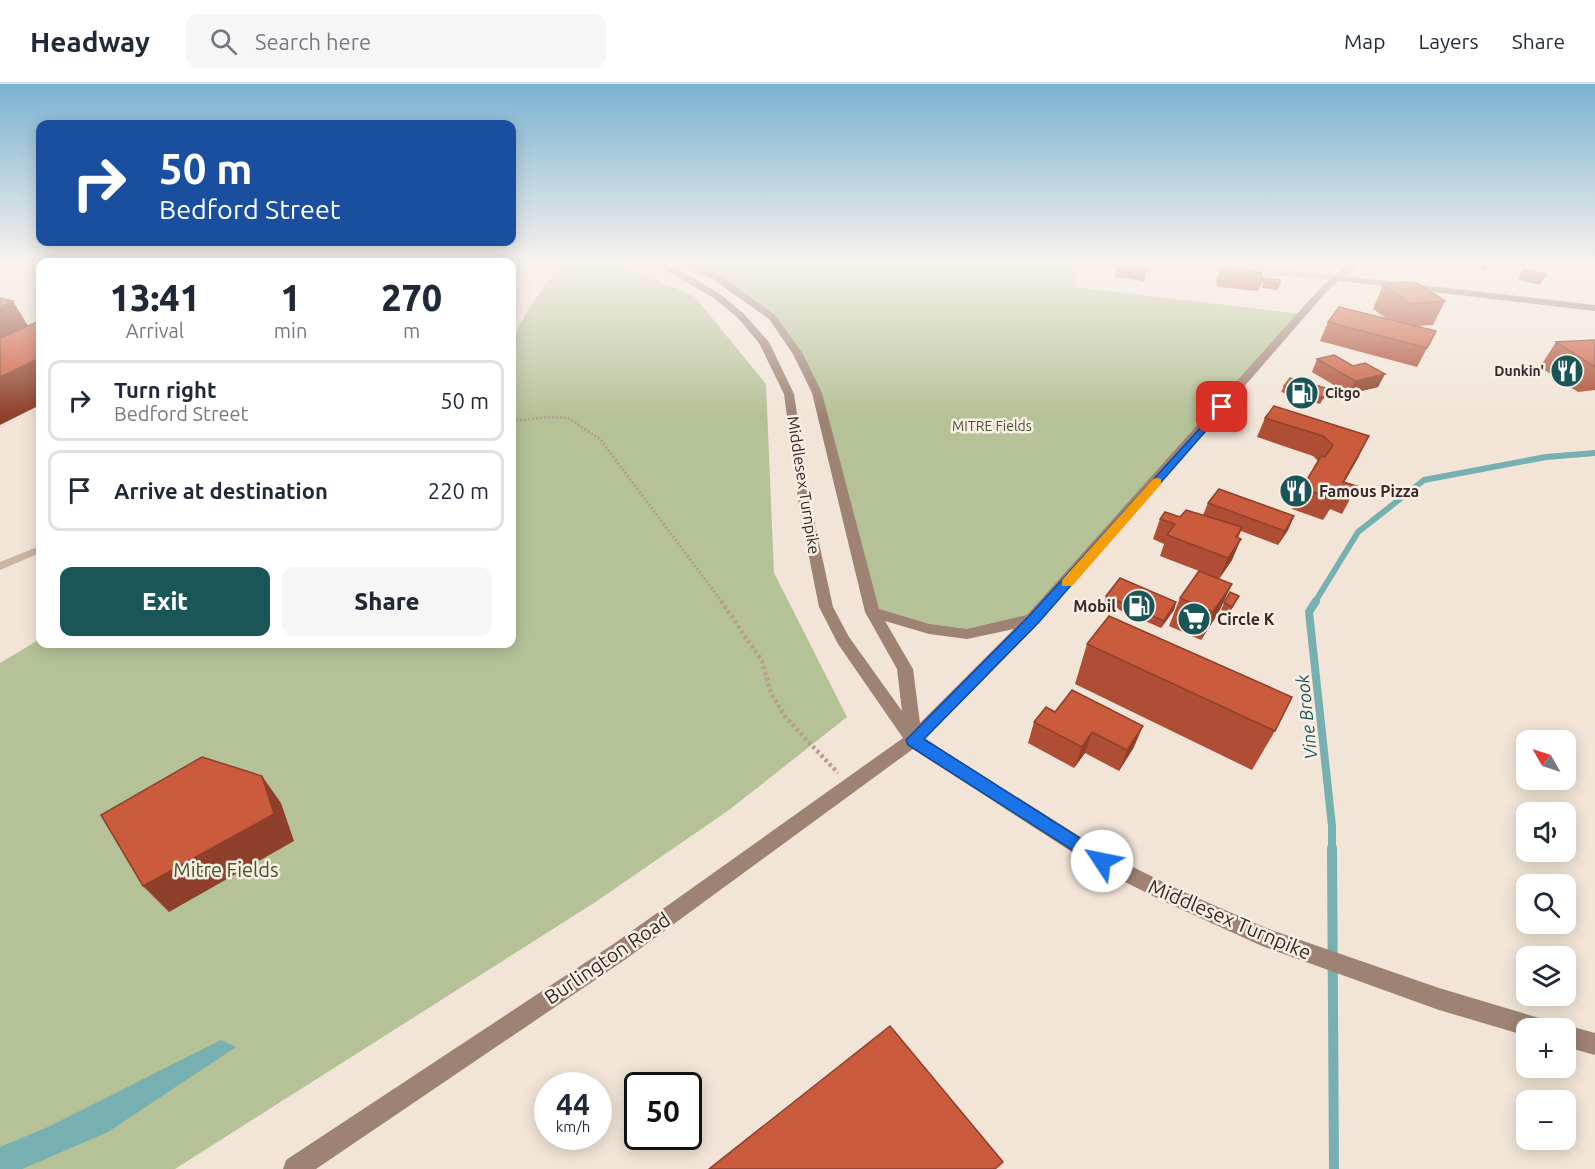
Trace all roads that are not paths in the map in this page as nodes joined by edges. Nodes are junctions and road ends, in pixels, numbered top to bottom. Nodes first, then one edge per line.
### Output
1 (739, 315) edge
2 (769, 315) edge
3 (1304, 315) edge
4 (36, 551) edge
5 (0, 566) edge
6 (872, 612) junction
7 (1034, 619) junction
8 (914, 740) junction
9 (1516, 1022) edge
10 (1576, 1039) edge
11 (1595, 1044) edge
12 (296, 1169) edge

1 - 8 main road, Middlesex Turnpike
2 - 6 main road, Middlesex Turnpike
3 - 7 main road, Burlington Road
4 - 5 lane
6 - 7 main road
6 - 8 main road, Middlesex Turnpike
7 - 8 main road, Burlington Road
8 - 9 main road, Middlesex Turnpike
8 - 12 main road, Burlington Road
10 - 11 main road

